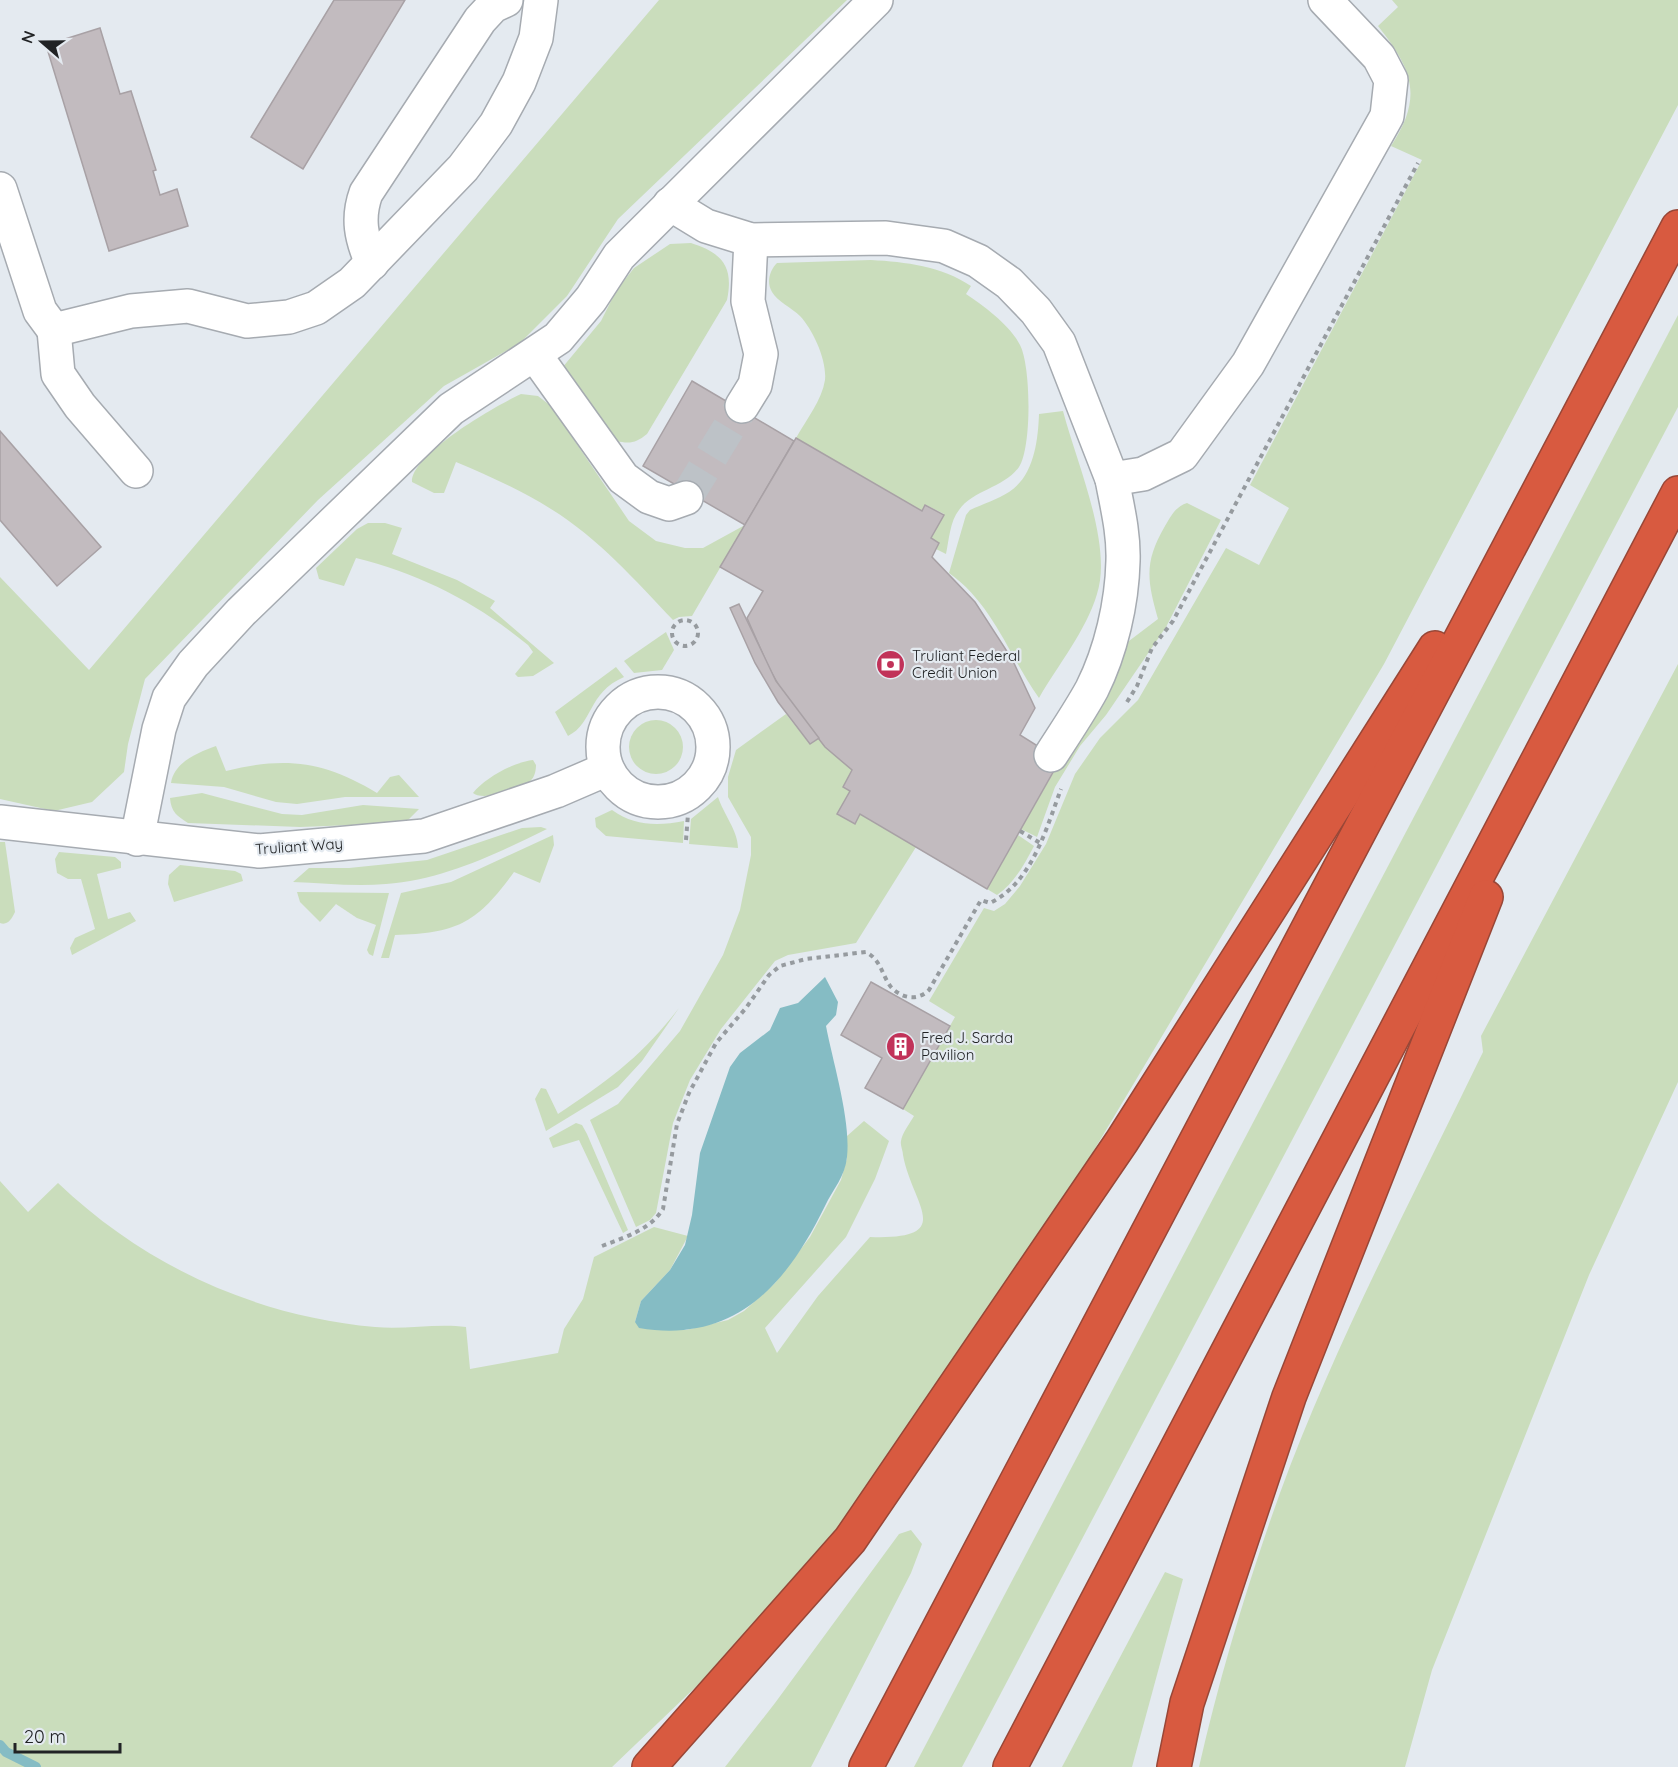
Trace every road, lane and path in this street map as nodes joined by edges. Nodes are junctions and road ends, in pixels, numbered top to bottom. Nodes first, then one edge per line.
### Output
1 (506, 0) edge
2 (541, 0) edge
3 (876, 0) edge
4 (1324, 0) edge
5 (1419, 163) dead end
6 (0, 189) edge
7 (670, 204) junction
8 (1678, 227) edge
9 (751, 240) junction
10 (372, 263) junction
11 (54, 330) junction
12 (535, 355) junction
13 (742, 406) tunnel mouth
14 (1566, 441) junction
15 (135, 471) dead end
16 (1112, 479) junction
17 (1678, 493) edge
18 (686, 498) dead end
19 (698, 637) joint
20 (1122, 708) dead end
21 (1545, 746) junction
22 (1058, 767) joint
23 (607, 769) dead end
24 (688, 814) dead end
25 (0, 822) edge
26 (1020, 831) dead end
27 (137, 839) junction
28 (686, 840) dead end
29 (1040, 843) junction
30 (602, 1246) dead end
31 (649, 1767) edge
32 (866, 1767) edge
33 (1010, 1767) edge
34 (1174, 1767) edge

1 - 10 street
2 - 10 street
3 - 7 street
4 - 16 street
5 - 20 path
6 - 11 street
7 - 9 street
7 - 12 street
8 - 14 highway
9 - 13 street
9 - 16 street
10 - 11 street
11 - 15 street
12 - 18 street
12 - 27 street
14 - 31 highway
14 - 32 highway
16 - 22 street
17 - 21 highway
19 - 19 path
21 - 33 highway
21 - 34 highway
22 - 29 path
23 - 27 street, Truliant Way
24 - 28 path
25 - 27 street, Truliant Way
26 - 29 path
29 - 30 path

